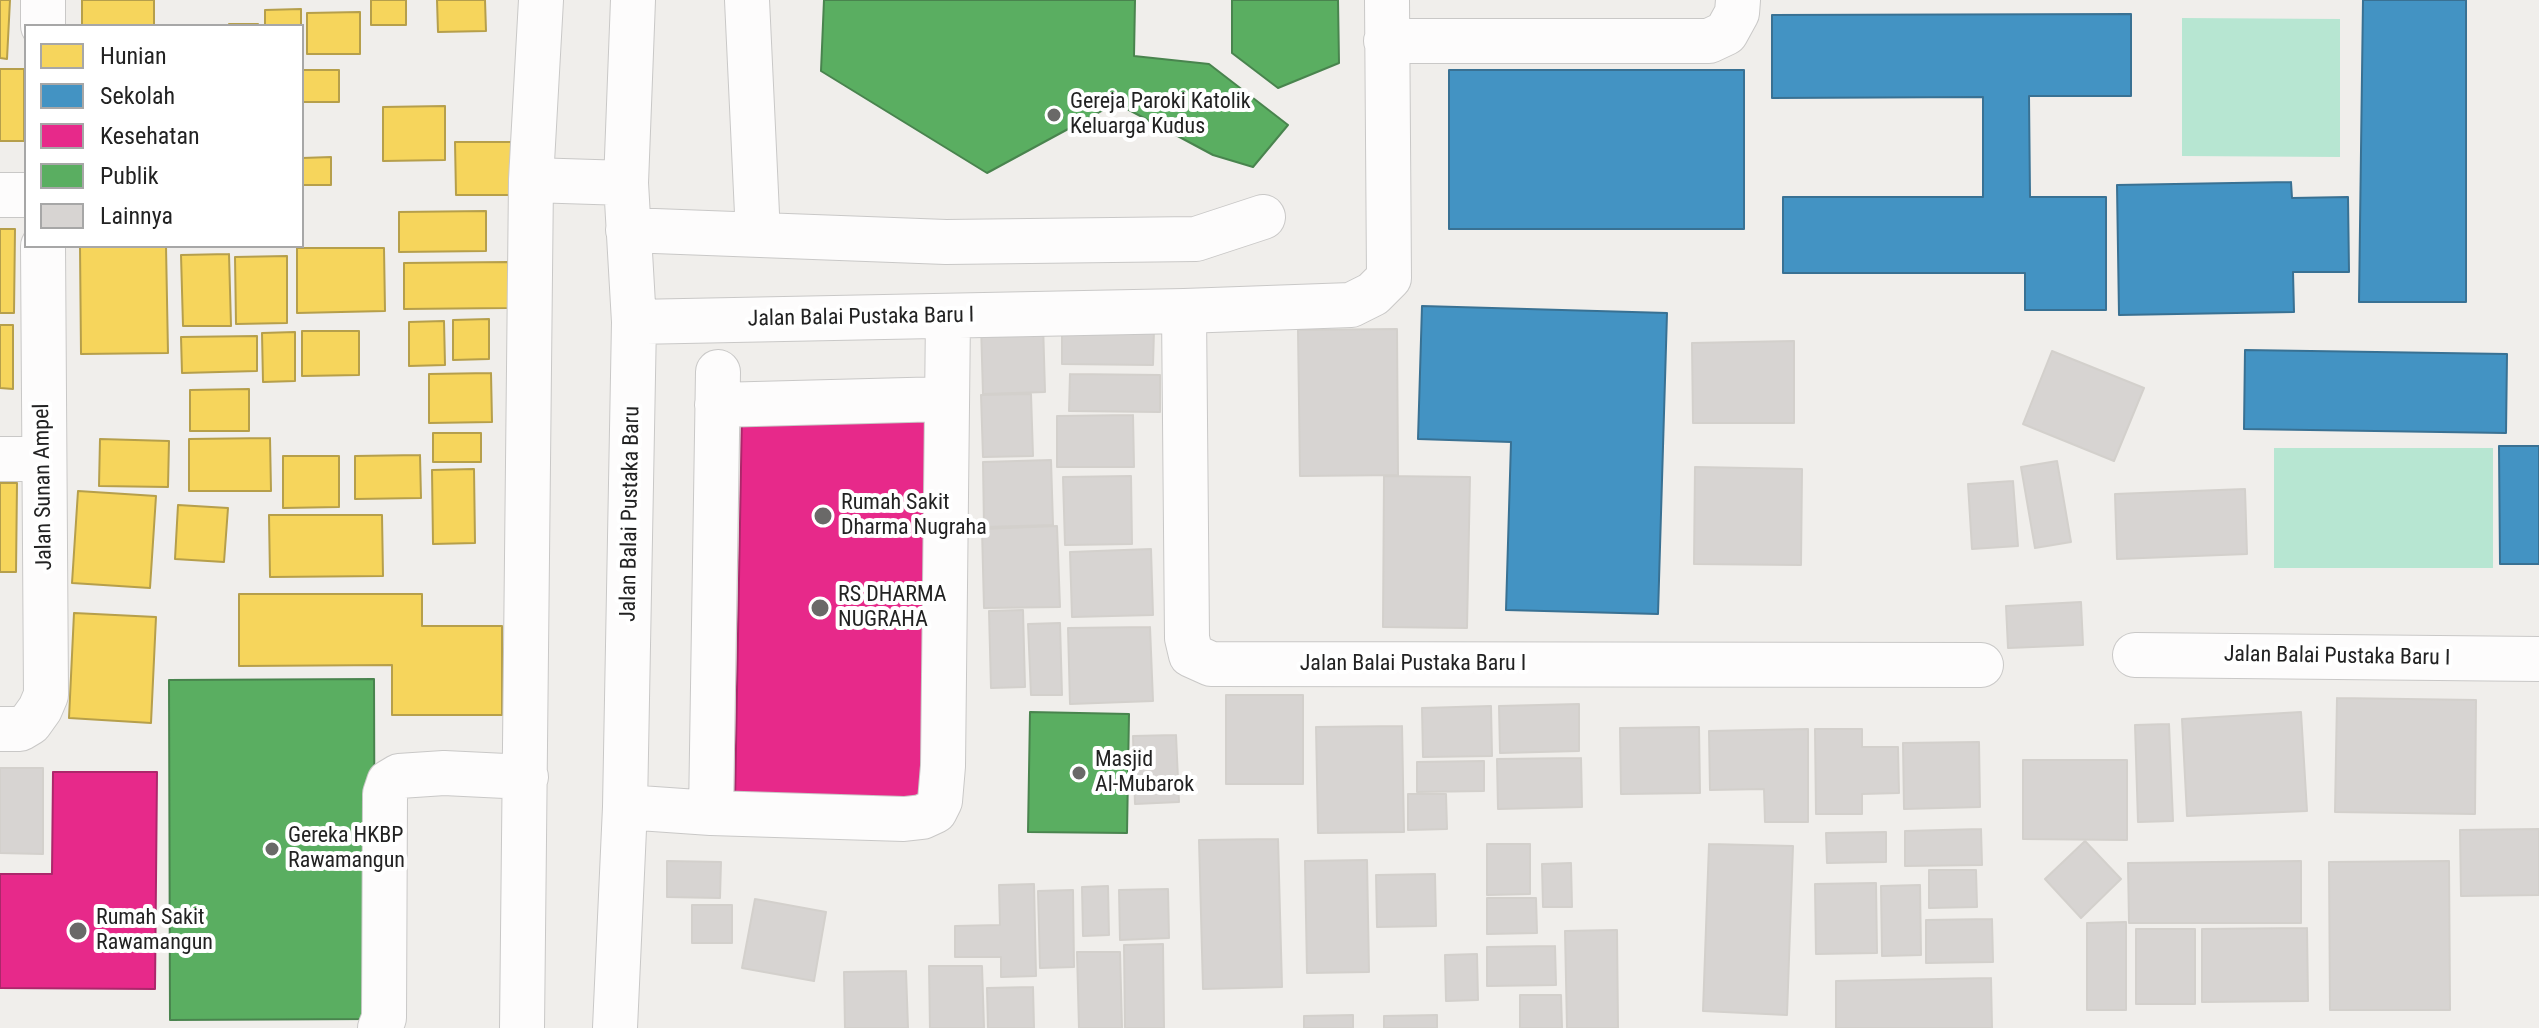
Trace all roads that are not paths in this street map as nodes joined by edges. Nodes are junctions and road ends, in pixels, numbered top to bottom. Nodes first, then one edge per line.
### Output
1 (43, 0) edge
2 (541, 0) edge
3 (633, 0) edge
4 (747, 0) edge
5 (1738, 0) edge
6 (1386, 21) edge
7 (43, 24) edge
8 (531, 180) junction
9 (626, 183) junction
10 (0, 195) edge
11 (24, 195) edge
12 (1263, 217) dead end
13 (628, 230) junction
14 (758, 235) junction
15 (43, 248) edge
16 (1184, 311) junction
17 (948, 316) junction
18 (634, 322) junction
19 (946, 399) junction
20 (0, 459) edge
21 (43, 459) junction
22 (2135, 655) dead end
23 (2539, 659) edge
24 (1981, 665) dead end
25 (15, 726) edge
26 (526, 777) junction
27 (625, 807) junction
28 (711, 813) junction
29 (380, 1028) edge
30 (522, 1028) edge
31 (615, 1028) edge

1 - 7 street
2 - 8 street
3 - 9 street, Jalan Balai Pustaka Baru
4 - 14 street
5 - 6 street
6 - 16 street, Jalan Balai Pustaka Baru I
8 - 9 street
8 - 26 street
9 - 13 street, Jalan Balai Pustaka Baru
10 - 11 street
12 - 14 street
13 - 14 street
13 - 18 street, Jalan Balai Pustaka Baru
15 - 21 street, Jalan Sunan Ampel
16 - 17 street, Jalan Balai Pustaka Baru I
16 - 24 street, Jalan Balai Pustaka Baru I
17 - 18 street, Jalan Balai Pustaka Baru I
17 - 19 street
18 - 27 street, Jalan Balai Pustaka Baru
19 - 28 street
19 - 28 street
20 - 21 street
21 - 25 street, Jalan Sunan Ampel
22 - 23 street, Jalan Balai Pustaka Baru I
26 - 29 street
26 - 30 street
27 - 28 street
27 - 31 street, Jalan Balai Pustaka Baru

